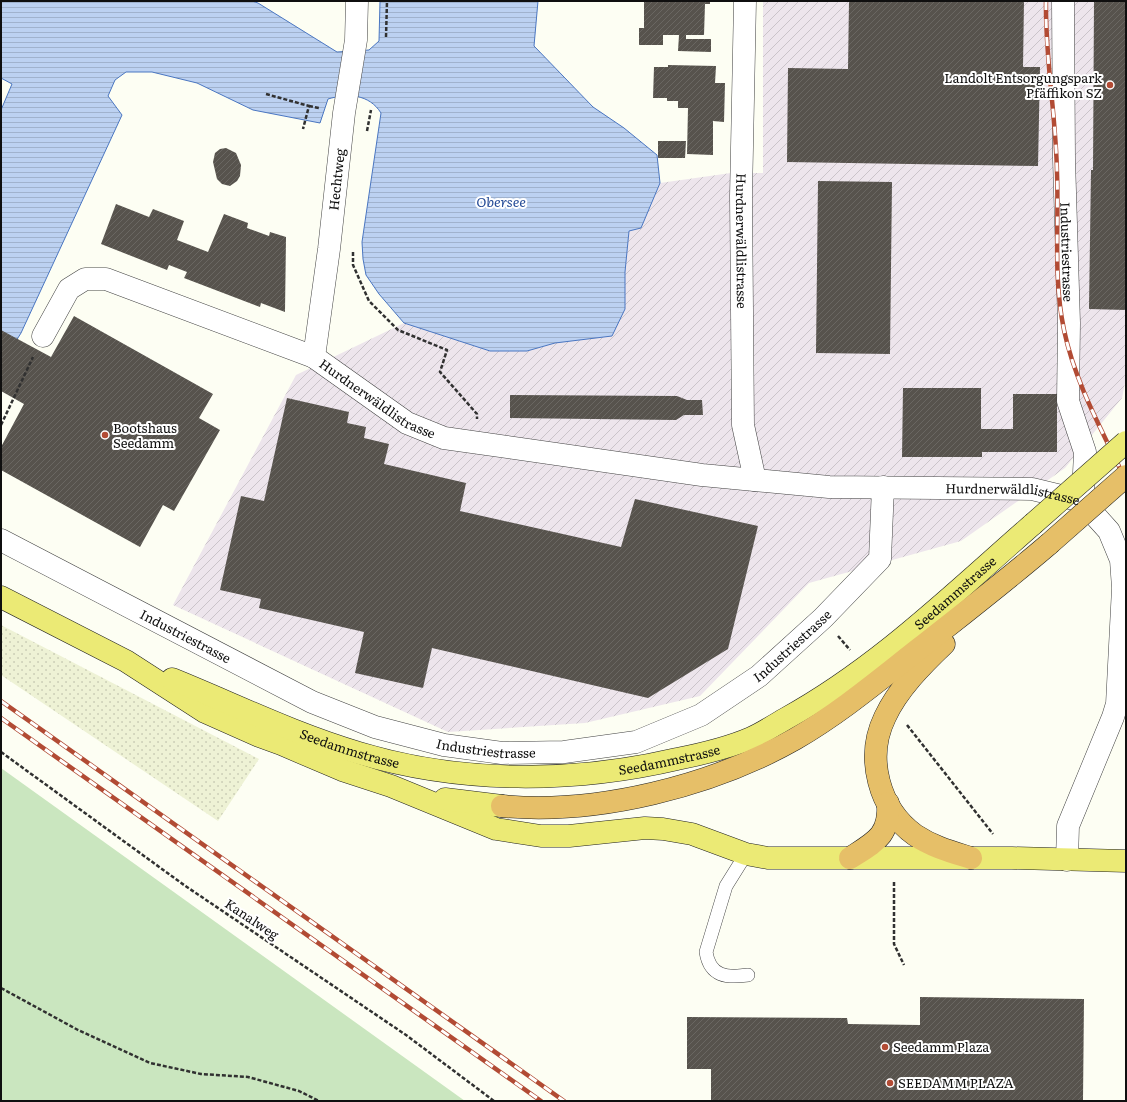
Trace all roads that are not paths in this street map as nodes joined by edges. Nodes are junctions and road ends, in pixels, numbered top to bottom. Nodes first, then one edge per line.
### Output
1 (357, 1) edge
2 (745, 1) edge
3 (1063, 1) edge
4 (43, 336) road end
5 (314, 358) junction
6 (1126, 442) edge
7 (1126, 476) edge
8 (755, 480) junction
9 (883, 487) junction
10 (1082, 501) junction
11 (1, 540) edge
12 (1008, 579) junction
13 (1, 597) edge
14 (126, 661) junction
15 (391, 786) junction
16 (888, 803) junction
17 (502, 806) joint
18 (746, 854) junction
19 (850, 858) junction
20 (971, 858) junction
21 (1067, 860) junction
22 (1126, 861) edge
23 (748, 975) dead end

1 - 5 street, Hechtweg
2 - 8 street, Hurdnerwäldlistrasse
3 - 10 street, Industriestrasse
4 - 5 street, Hurdnerwäldlistrasse
5 - 8 street, Hurdnerwäldlistrasse
6 - 14 main road, Seedammstrasse, bridge
7 - 12 highway, bridge
8 - 9 street, Hurdnerwäldlistrasse
9 - 10 street, Hurdnerwäldlistrasse
9 - 11 street, Industriestrasse
10 - 21 street, Hurdnerwäldlistrasse
12 - 16 highway
12 - 17 highway
13 - 14 main road, Seedammstrasse
14 - 15 main road, Seedammstrasse
15 - 17 main road
15 - 18 main road, Seedammstrasse
16 - 19 highway
16 - 20 highway
18 - 19 main road, Seedammstrasse
18 - 23 lane
19 - 20 main road, Seedammstrasse
20 - 21 main road, Seedammstrasse
21 - 22 main road, Seedammstrasse

